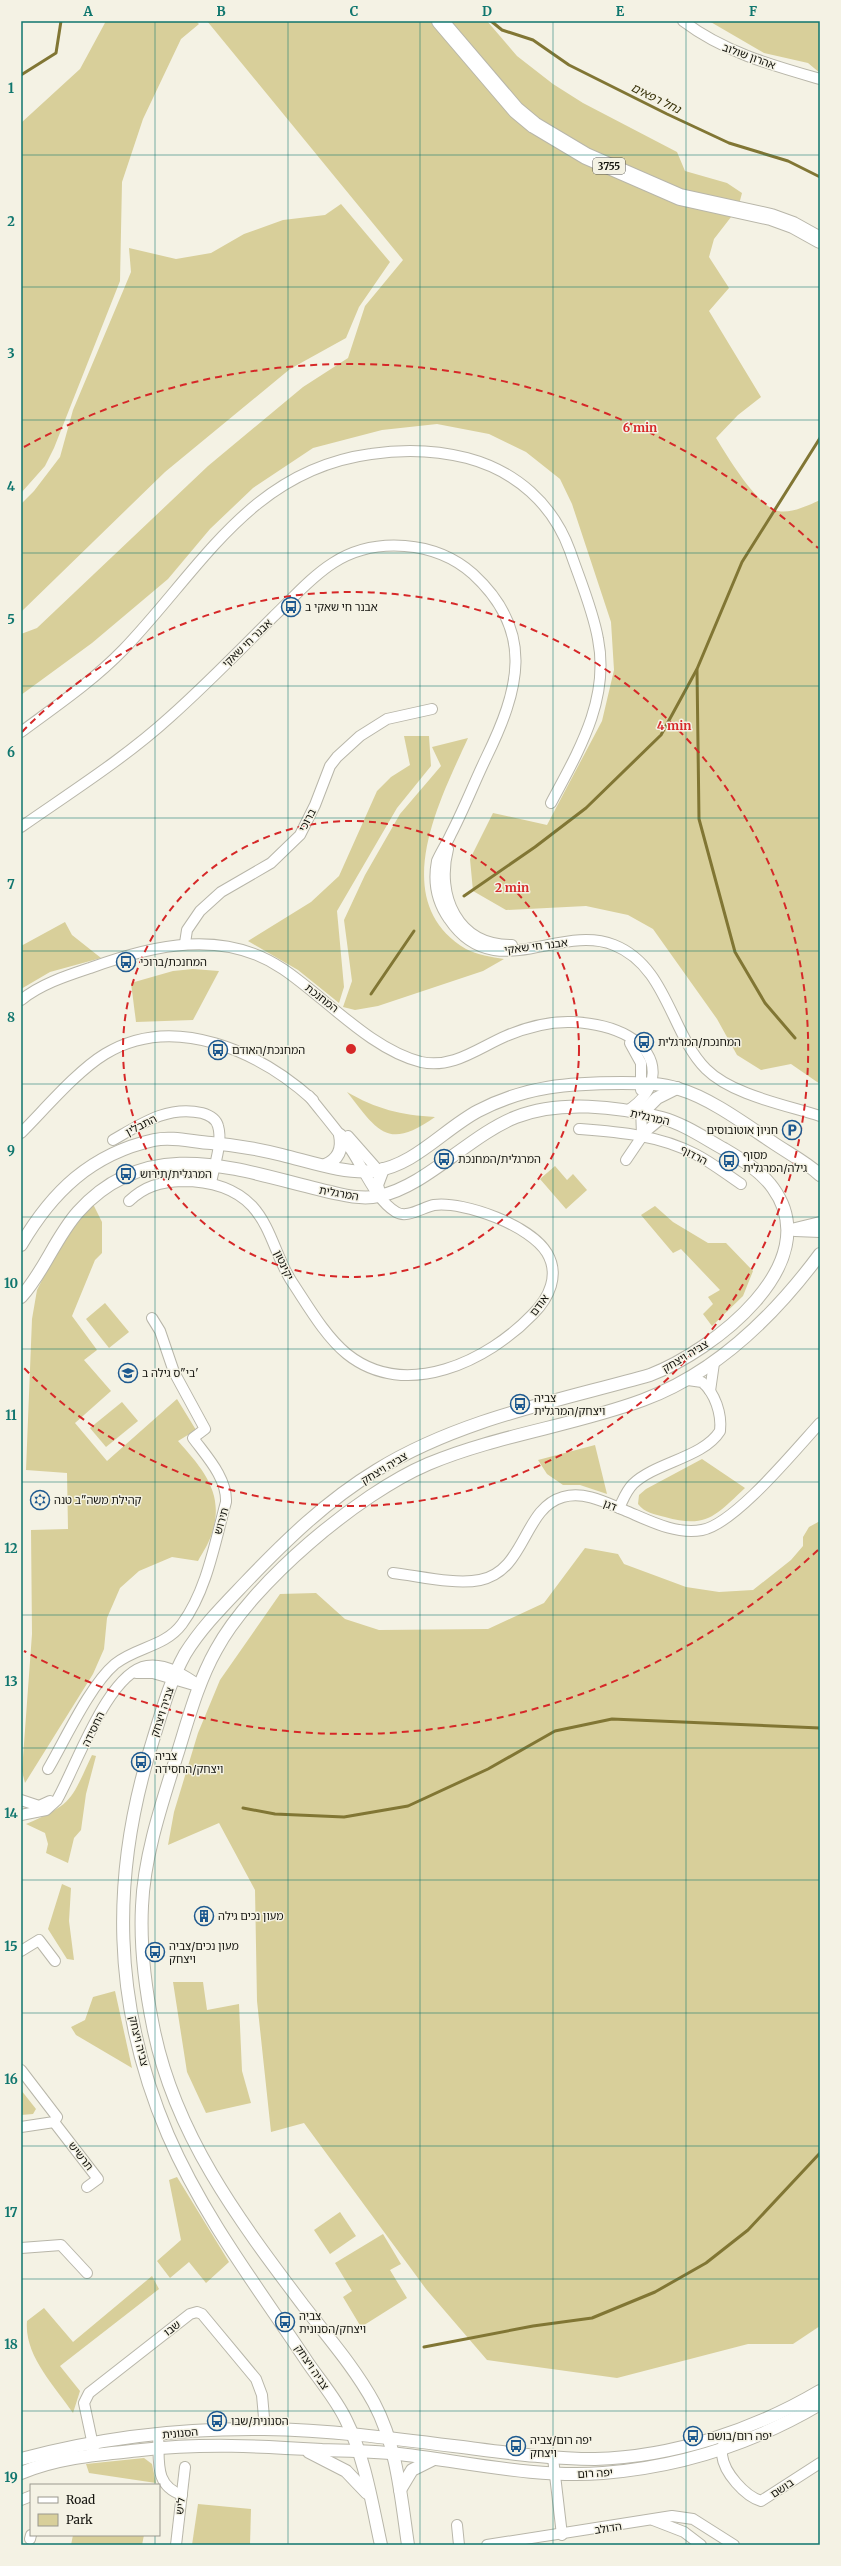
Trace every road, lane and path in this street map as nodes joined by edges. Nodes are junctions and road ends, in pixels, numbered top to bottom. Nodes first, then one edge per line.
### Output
1 (440, 21) edge
2 (683, 21) edge
3 (820, 79) edge
4 (820, 240) edge
5 (432, 709) dead end
6 (21, 732) edge
7 (551, 803) dead end
8 (21, 827) edge
9 (185, 943) junction
10 (21, 1000) edge
11 (647, 1084) junction
12 (677, 1088) junction
13 (309, 1096) junction
14 (641, 1101) junction
15 (627, 1111) junction
16 (641, 1114) junction
17 (820, 1116) edge
18 (662, 1118) junction
19 (579, 1129) dead end
20 (21, 1133) edge
21 (340, 1135) junction
22 (642, 1136) junction
23 (113, 1140) dead end
24 (219, 1144) junction
25 (626, 1160) dead end
26 (214, 1164) junction
27 (324, 1165) junction
28 (381, 1170) junction
29 (364, 1171) junction
30 (820, 1175) edge
31 (210, 1183) junction
32 (741, 1184) dead end
33 (395, 1192) junction
34 (380, 1196) junction
35 (129, 1201) dead end
36 (399, 1214) junction
37 (820, 1222) edge
38 (788, 1230) junction
39 (820, 1232) edge
40 (21, 1245) edge
41 (820, 1254) edge
42 (21, 1297) edge
43 (152, 1318) dead end
44 (714, 1363) junction
45 (389, 1372) joint
46 (688, 1380) junction
47 (710, 1391) junction
48 (820, 1423) edge
49 (619, 1508) junction
50 (393, 1573) dead end
51 (174, 1676) junction
52 (200, 1686) junction
53 (90, 1698) junction
54 (104, 1706) junction
55 (48, 1769) dead end
56 (63, 1791) junction
57 (21, 1800) edge
58 (21, 1815) edge
59 (21, 1951) edge
60 (55, 1961) dead end
61 (21, 2070) edge
62 (54, 2122) junction
63 (21, 2127) edge
64 (87, 2188) dead end
65 (21, 2248) edge
66 (87, 2273) dead end
67 (820, 2391) edge
68 (820, 2404) edge
69 (265, 2429) junction
70 (725, 2434) junction
71 (158, 2435) junction
72 (352, 2435) junction
73 (388, 2438) junction
74 (92, 2443) junction
75 (159, 2448) junction
76 (301, 2448) junction
77 (722, 2448) junction
78 (358, 2452) junction
79 (393, 2454) junction
80 (96, 2455) junction
81 (21, 2458) edge
82 (552, 2458) junction
83 (436, 2459) junction
84 (820, 2463) edge
85 (185, 2467) dead end
86 (21, 2473) edge
87 (554, 2473) junction
88 (400, 2490) junction
89 (182, 2496) junction
90 (370, 2497) junction
91 (653, 2520) junction
92 (457, 2525) dead end
93 (562, 2535) junction
94 (176, 2545) edge
95 (381, 2545) edge
96 (408, 2545) edge
97 (459, 2545) edge
98 (488, 2545) edge
99 (701, 2545) edge
100 (734, 2545) edge

1 - 4 main road, 3755
2 - 3 street, אהרון שולוב
5 - 9 street, ברוכי
6 - 7 street
8 - 17 street, אבנר חי שאקי
9 - 10 street, המחנכת
9 - 11 street, המחנכת
11 - 12 street
11 - 14 street
11 - 28 street
12 - 16 street
12 - 30 street
13 - 20 street
13 - 21 street
13 - 28 street
14 - 15 street
14 - 16 street
15 - 16 street, המרגלית
15 - 33 street, המרגלית
16 - 18 street, המרגלית
16 - 22 street
18 - 22 street
18 - 38 street, המרגלית
19 - 22 street, הרדוף
21 - 27 street
21 - 29 street
22 - 25 street
22 - 32 street, הרדוף
23 - 24 street, התבלין
24 - 26 street
24 - 27 street
24 - 40 street
26 - 31 street
26 - 34 street, המרגלית
26 - 42 street, המרגלית
27 - 29 street
28 - 29 street
28 - 34 street
29 - 34 street
31 - 35 street
31 - 45 street, יקינטון
33 - 34 street, המרגלית
33 - 36 street
34 - 36 street
36 - 45 street, אודם
37 - 38 street
38 - 39 street
38 - 51 street, צביה ויצחק
41 - 44 street, צביה ויצחק
43 - 53 street, תירוש
44 - 46 street, צביה ויצחק
44 - 47 street
46 - 47 street
46 - 52 street, צביה ויצחק
47 - 49 street
48 - 49 street, דגן
49 - 50 street, דגן
51 - 52 street, החסידה
51 - 54 street, החסידה
51 - 72 street, צביה ויצחק
52 - 73 street, צביה ויצחק
53 - 54 street
53 - 55 street, תירוש
54 - 56 street, החסידה
56 - 57 street, החסידה
56 - 58 street, החסידה
59 - 60 street
61 - 62 street, תרשיש
62 - 63 street
62 - 64 street, תרשיש
65 - 66 street
67 - 70 street, יפה רום
68 - 77 street, יפה רום
69 - 71 street, הסנונית
69 - 72 street, הסנונית
69 - 74 street, שבו
70 - 77 street
70 - 82 street, יפה רום
71 - 74 street, הסנונית
71 - 75 street
72 - 73 street, הסנונית
72 - 78 street, צביה ויצחק
73 - 79 street, צביה ויצחק
73 - 82 street, יפה רום
74 - 80 street, שבו
74 - 81 street, הסנונית
75 - 76 street, הסנונית
75 - 80 street, הסנונית
75 - 89 street
76 - 78 street, הסנונית
76 - 90 street
77 - 84 street, בושם
77 - 87 street, יפה רום
78 - 79 street, יפה רום
78 - 90 street, צביה ויצחק
79 - 83 street, יפה רום
79 - 88 street, צביה ויצחק
80 - 86 street, הסנונית
82 - 87 street
83 - 87 street, יפה רום
83 - 88 street
85 - 89 street, ליש
87 - 93 street
88 - 96 street, צביה ויצחק
89 - 94 street, ליש
90 - 95 street, צביה ויצחק
91 - 93 street, הדולב
91 - 99 street
91 - 100 street, הדולב
92 - 97 street
93 - 98 street, הדולב

